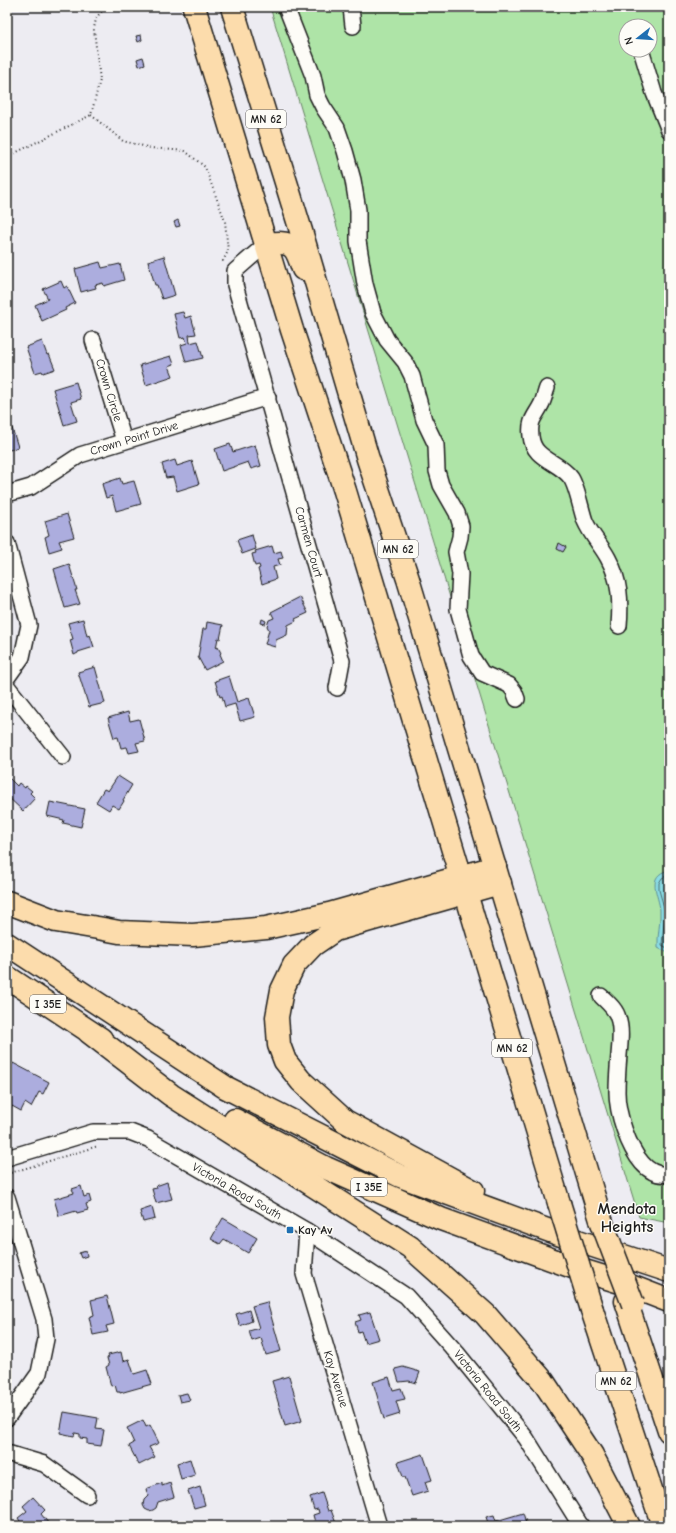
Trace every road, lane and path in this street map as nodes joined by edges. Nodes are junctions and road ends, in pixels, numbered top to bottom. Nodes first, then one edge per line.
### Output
1 (110, 7) edge
2 (194, 7) edge
3 (232, 7) edge
4 (286, 7) edge
5 (351, 7) edge
6 (353, 26) dead end
7 (644, 58) edge
8 (91, 115) junction
9 (669, 130) edge
10 (7, 157) edge
11 (266, 244) junction
12 (235, 271) junction
13 (292, 330) junction
14 (93, 340) dead end
15 (546, 388) dead end
16 (268, 397) junction
17 (124, 440) junction
18 (368, 460) junction
19 (7, 494) edge
20 (7, 543) edge
21 (408, 579) junction
22 (619, 626) dead end
23 (7, 678) edge
24 (7, 686) edge
25 (337, 688) dead end
26 (517, 699) dead end
27 (63, 757) dead end
28 (497, 875) junction
29 (463, 885) junction
30 (7, 902) edge
31 (7, 944) edge
32 (7, 977) edge
33 (602, 996) dead end
34 (89, 1032) junction
35 (7, 1158) edge
36 (669, 1174) edge
37 (7, 1197) edge
38 (307, 1231) junction
39 (569, 1238) junction
40 (669, 1271) edge
41 (669, 1301) edge
42 (630, 1302) junction
43 (669, 1394) edge
44 (7, 1418) edge
45 (669, 1431) edge
46 (7, 1453) edge
47 (646, 1474) junction
48 (88, 1495) dead end
49 (379, 1526) edge
50 (582, 1526) edge
51 (629, 1526) edge
52 (663, 1526) edge
53 (668, 1526) edge

1 - 8 path
2 - 11 highway, MN 62
3 - 18 highway, MN 62
4 - 26 street
5 - 6 street
7 - 9 street
8 - 10 path
8 - 12 path
11 - 12 street
11 - 13 highway, MN 62
11 - 18 highway
12 - 16 street, Carmen Court
13 - 21 highway
13 - 29 highway, MN 62
14 - 17 street, Crown Circle
15 - 22 street
16 - 17 street, Crown Point Drive
16 - 25 street, Carmen Court
17 - 19 street, Crown Point Drive
18 - 21 highway, MN 62
20 - 23 street
21 - 28 highway, MN 62
24 - 27 street
28 - 29 highway
28 - 42 highway, MN 62, bridge
29 - 30 highway
29 - 39 highway
29 - 47 highway, MN 62, bridge
31 - 39 highway, I 35E
32 - 34 highway, I 35E
33 - 36 street
34 - 41 highway, I 35E
34 - 51 highway
35 - 38 street, Victoria Road South
37 - 44 street
38 - 49 street, Kay Avenue
38 - 50 street, Victoria Road South
39 - 40 highway, I 35E
42 - 43 highway
42 - 45 highway, MN 62
46 - 48 street
47 - 52 highway, MN 62
47 - 53 highway

